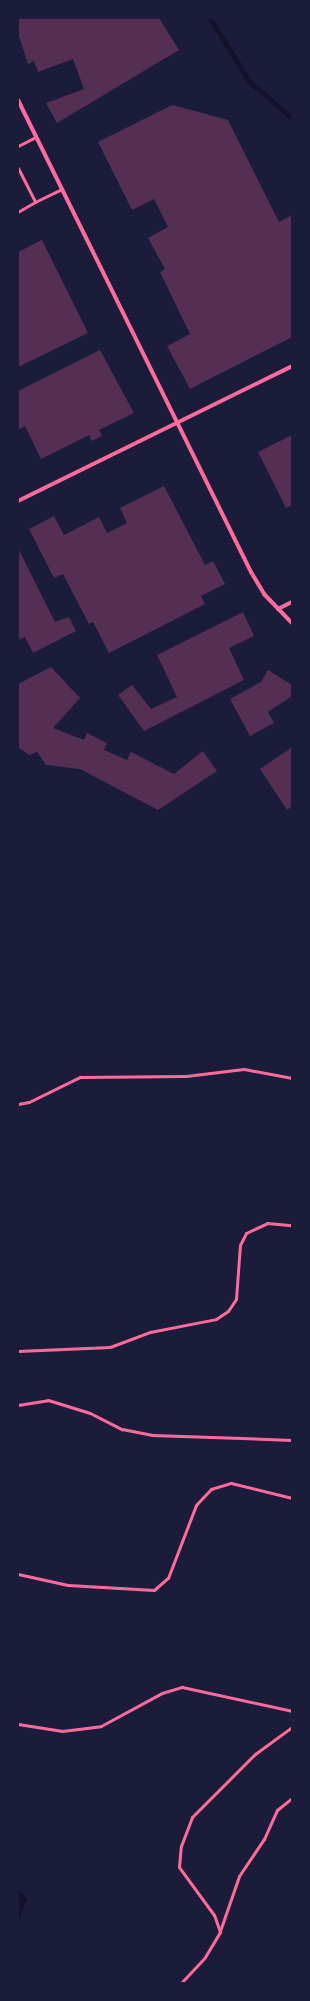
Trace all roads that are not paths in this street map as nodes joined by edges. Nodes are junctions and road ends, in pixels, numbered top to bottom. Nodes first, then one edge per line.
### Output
1 (18, 100) edge
2 (36, 137) junction
3 (18, 146) edge
4 (18, 168) edge
5 (62, 188) junction
6 (35, 202) junction
7 (18, 212) edge
8 (292, 366) edge
9 (177, 422) junction
10 (18, 501) edge
11 (292, 602) edge
12 (278, 609) junction
13 (292, 623) edge
14 (292, 1078) edge
15 (18, 1104) edge
16 (292, 1225) edge
17 (18, 1351) edge
18 (18, 1405) edge
19 (292, 1440) edge
20 (292, 1498) edge
21 (18, 1574) edge
22 (292, 1710) edge
23 (18, 1724) edge
24 (292, 1727) edge
25 (292, 1798) edge
26 (220, 1932) junction
27 (181, 1983) edge

1 - 2 street
2 - 3 lane
2 - 5 street
4 - 6 lane
5 - 6 lane
5 - 9 street
6 - 7 lane
8 - 9 street
9 - 10 street
9 - 12 street
11 - 12 street
12 - 13 street
14 - 15 lane
16 - 17 lane
18 - 19 lane
20 - 21 lane
22 - 23 lane
24 - 26 lane
25 - 26 lane
26 - 27 lane

